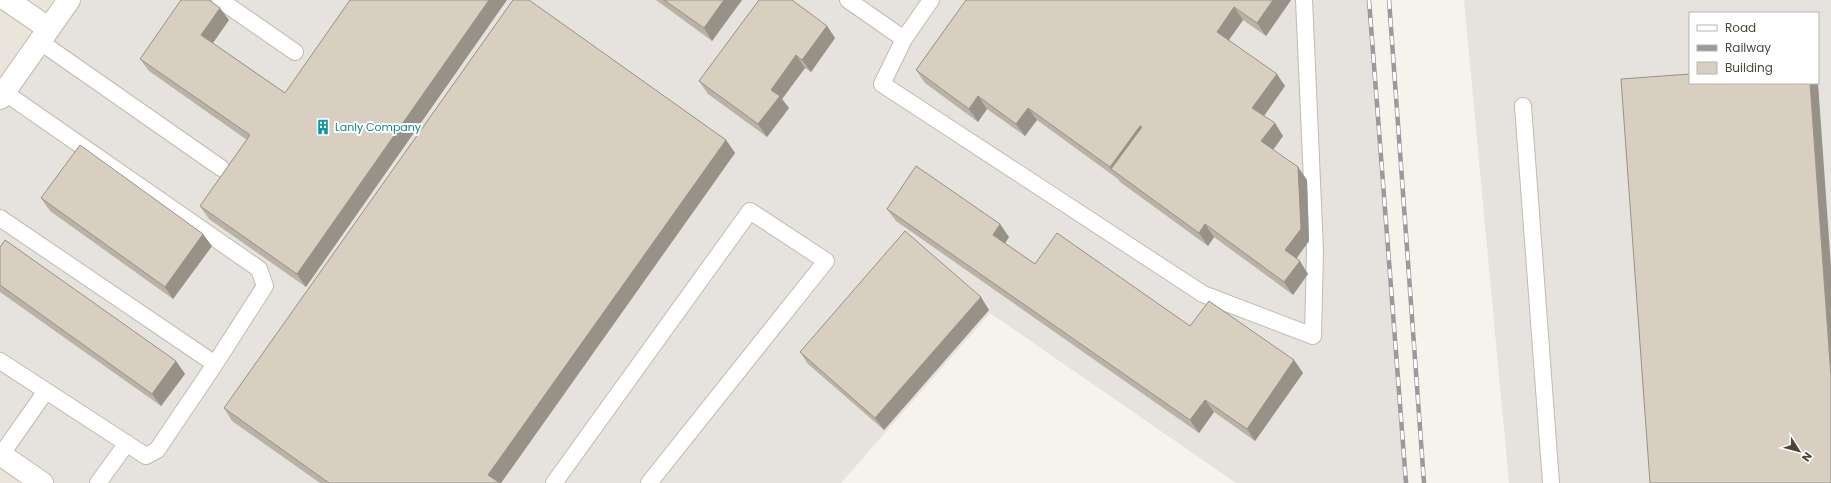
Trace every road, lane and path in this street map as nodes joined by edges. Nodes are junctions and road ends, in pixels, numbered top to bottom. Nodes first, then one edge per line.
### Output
1 (7, 0) edge
2 (69, 0) edge
3 (220, 0) edge
4 (848, 0) edge
5 (931, 0) edge
6 (1304, 0) edge
7 (44, 35) junction
8 (904, 39) junction
9 (295, 52) dead end
10 (2, 95) edge
11 (1523, 106) dead end
12 (221, 168) dead end
13 (0, 218) edge
14 (0, 361) edge
15 (215, 364) junction
16 (46, 391) junction
17 (127, 443) junction
18 (1, 455) edge
19 (42, 483) edge
20 (98, 483) edge
21 (554, 483) edge
22 (649, 483) edge
23 (1551, 483) edge

1 - 7 street
2 - 7 street
3 - 9 lane
4 - 8 lane
5 - 8 lane
6 - 8 lane
7 - 10 street
7 - 12 lane
10 - 15 lane
11 - 23 lane
13 - 15 lane
14 - 16 lane
15 - 17 lane
16 - 17 lane
16 - 18 lane
17 - 20 lane
18 - 19 street
21 - 22 lane

